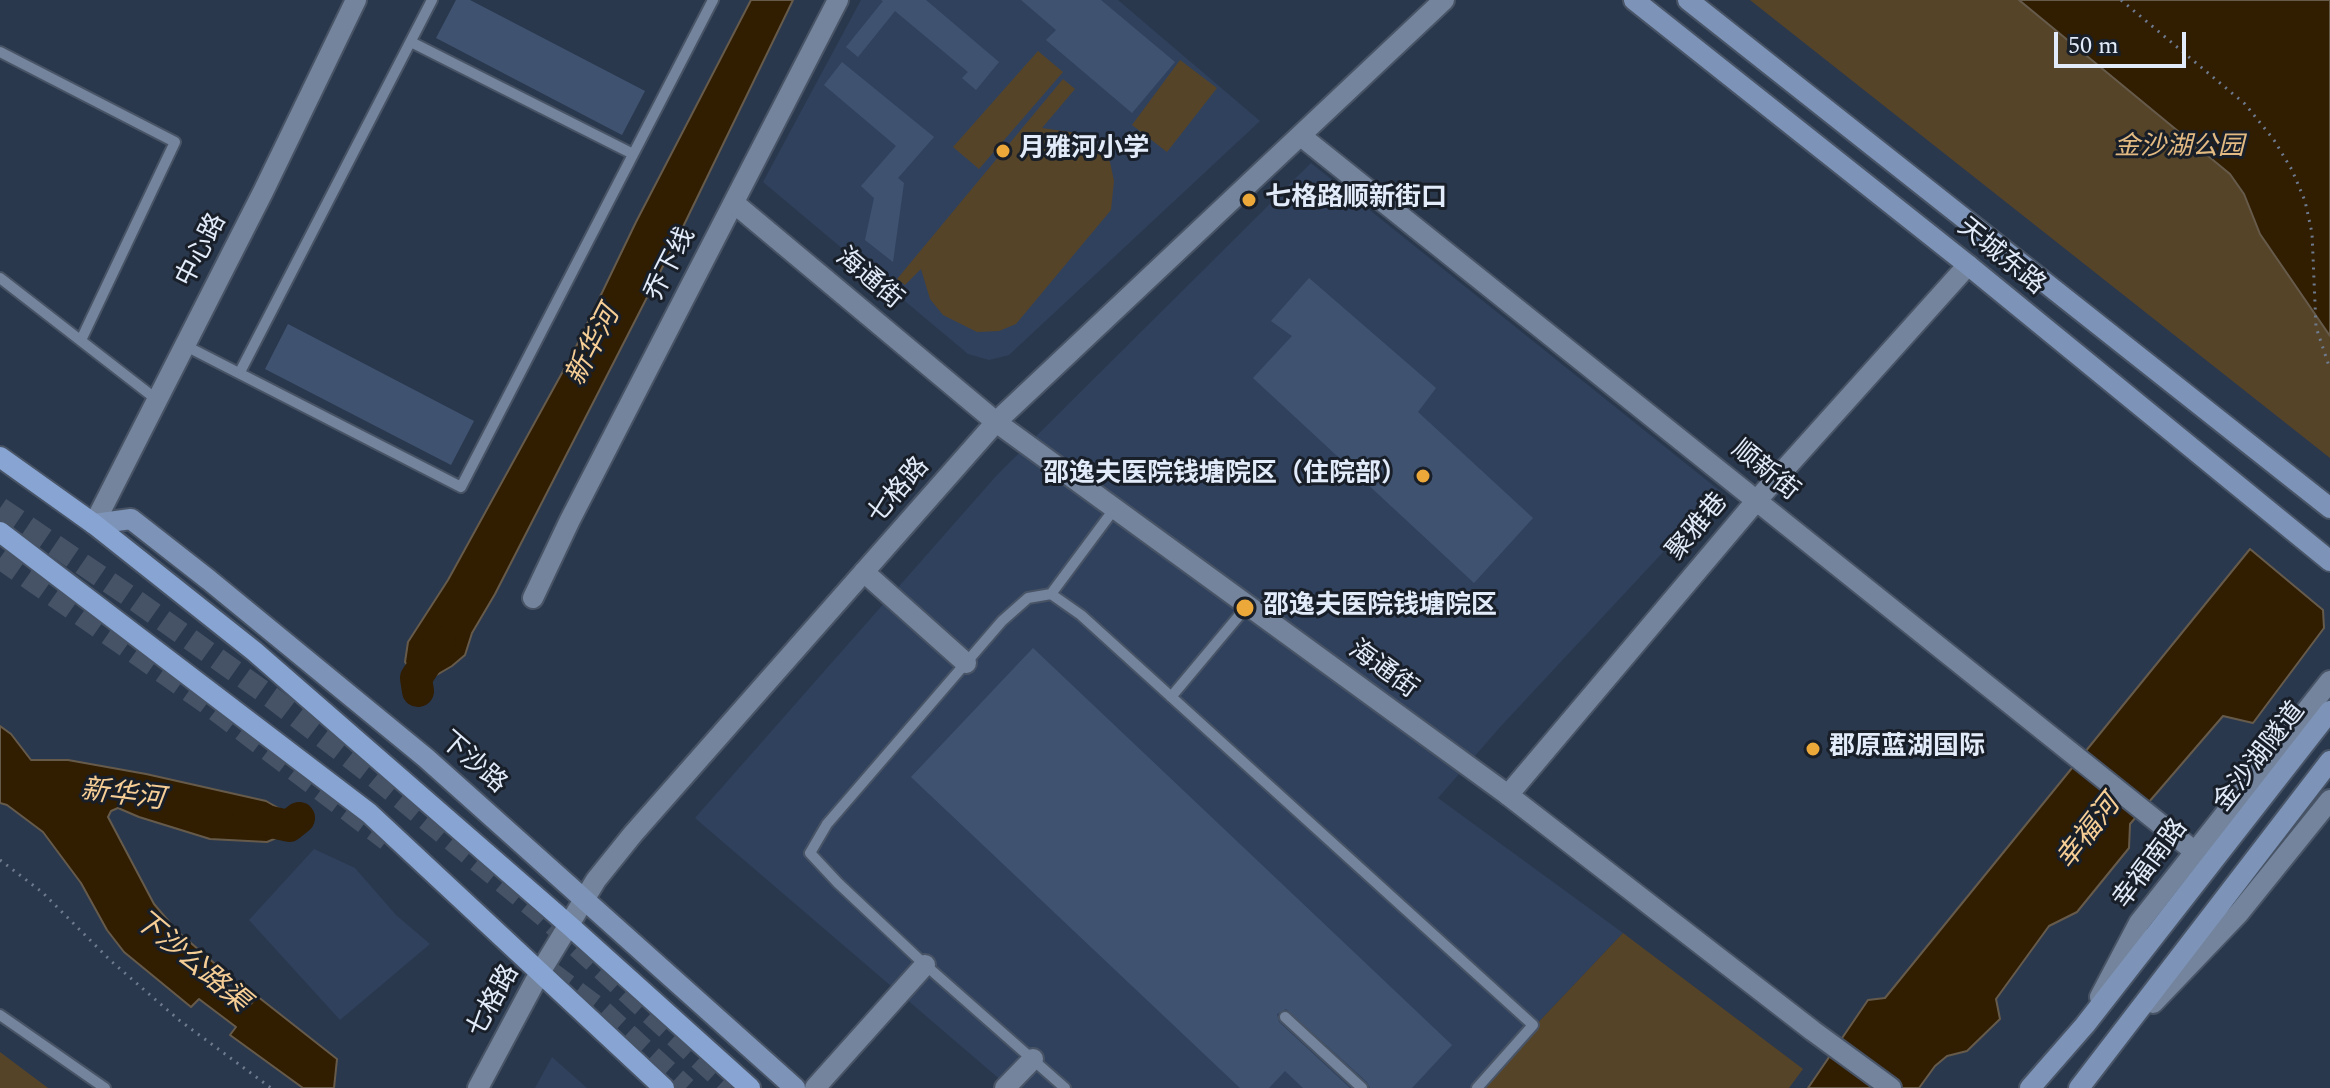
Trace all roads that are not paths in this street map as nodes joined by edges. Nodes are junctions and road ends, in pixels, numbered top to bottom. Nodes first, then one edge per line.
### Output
1 (356, 0) edge
2 (432, 0) edge
3 (713, 0) edge
4 (838, 0) edge
5 (1444, 0) edge
6 (1634, 0) edge
7 (1688, 0) edge
8 (411, 42) junction
9 (0, 52) edge
10 (1301, 136) junction
11 (633, 154) junction
12 (734, 203) junction
13 (1968, 265) junction
14 (0, 278) edge
15 (81, 340) junction
16 (184, 345) junction
17 (240, 372) junction
18 (156, 399) junction
19 (996, 422) junction
20 (0, 457) edge
21 (1757, 500) junction
22 (1115, 508) junction
23 (2330, 508) edge
24 (94, 524) junction
25 (0, 532) edge
26 (2330, 561) edge
27 (864, 572) junction
28 (1051, 594) junction
29 (533, 598) dead end
30 (1248, 605) junction
31 (966, 663) junction
32 (2330, 681) edge
33 (1171, 697) junction
34 (2330, 711) edge
35 (2330, 761) edge
36 (1508, 795) junction
37 (2330, 800) edge
38 (2194, 851) junction
39 (586, 898) junction
40 (570, 926) junction
41 (925, 965) junction
42 (539, 974) junction
43 (0, 1015) edge
44 (1285, 1017) dead end
45 (2085, 1025) junction
46 (2107, 1052) junction
47 (1033, 1059) junction
48 (105, 1088) edge
49 (478, 1088) edge
50 (664, 1088) edge
51 (750, 1088) edge
52 (795, 1088) edge
53 (815, 1088) edge
54 (1005, 1088) edge
55 (1065, 1088) edge
56 (1362, 1088) edge
57 (1477, 1088) edge
58 (1891, 1088) edge
59 (2030, 1088) edge
60 (2079, 1088) edge

1 - 16 street, 中心路
2 - 8 lane
3 - 11 lane
4 - 12 street, 乔下线
5 - 10 street, 七格路
6 - 13 main road, 天城东路
7 - 23 main road, 天城东路
8 - 11 lane
8 - 17 lane
9 - 15 lane
10 - 19 street, 七格路
10 - 21 street, 顺新街
11 - 17 lane
12 - 19 street, 海通街
12 - 29 street, 乔下线
13 - 21 street, 聚雅巷
13 - 26 main road, 天城东路
14 - 15 lane
15 - 18 lane
16 - 17 lane
16 - 18 street, 中心路
18 - 24 street, 中心路
19 - 22 street, 海通街
19 - 27 street, 七格路
20 - 24 main road
21 - 36 street, 聚雅巷
21 - 38 street, 顺新街
22 - 28 lane
22 - 30 street, 海通街
24 - 39 main road, 下沙路
24 - 40 main road
25 - 42 main road
27 - 31 street
27 - 39 street, 七格路
28 - 31 lane
28 - 33 lane
30 - 33 lane
30 - 36 street, 海通街
31 - 41 lane
32 - 38 street, 幸福南路
33 - 57 lane
34 - 45 main road, 金沙湖隧道
35 - 46 main road
36 - 58 street, 海通街
37 - 46 street
38 - 45 street, 幸福南路
39 - 40 street, 七格路
39 - 52 main road, 下沙路
40 - 42 street, 七格路
40 - 51 main road
41 - 47 lane
41 - 53 street
42 - 49 street, 七格路
42 - 50 main road
43 - 48 lane
44 - 56 lane
45 - 59 main road, 幸福南路
46 - 60 main road
47 - 54 street
47 - 55 lane

